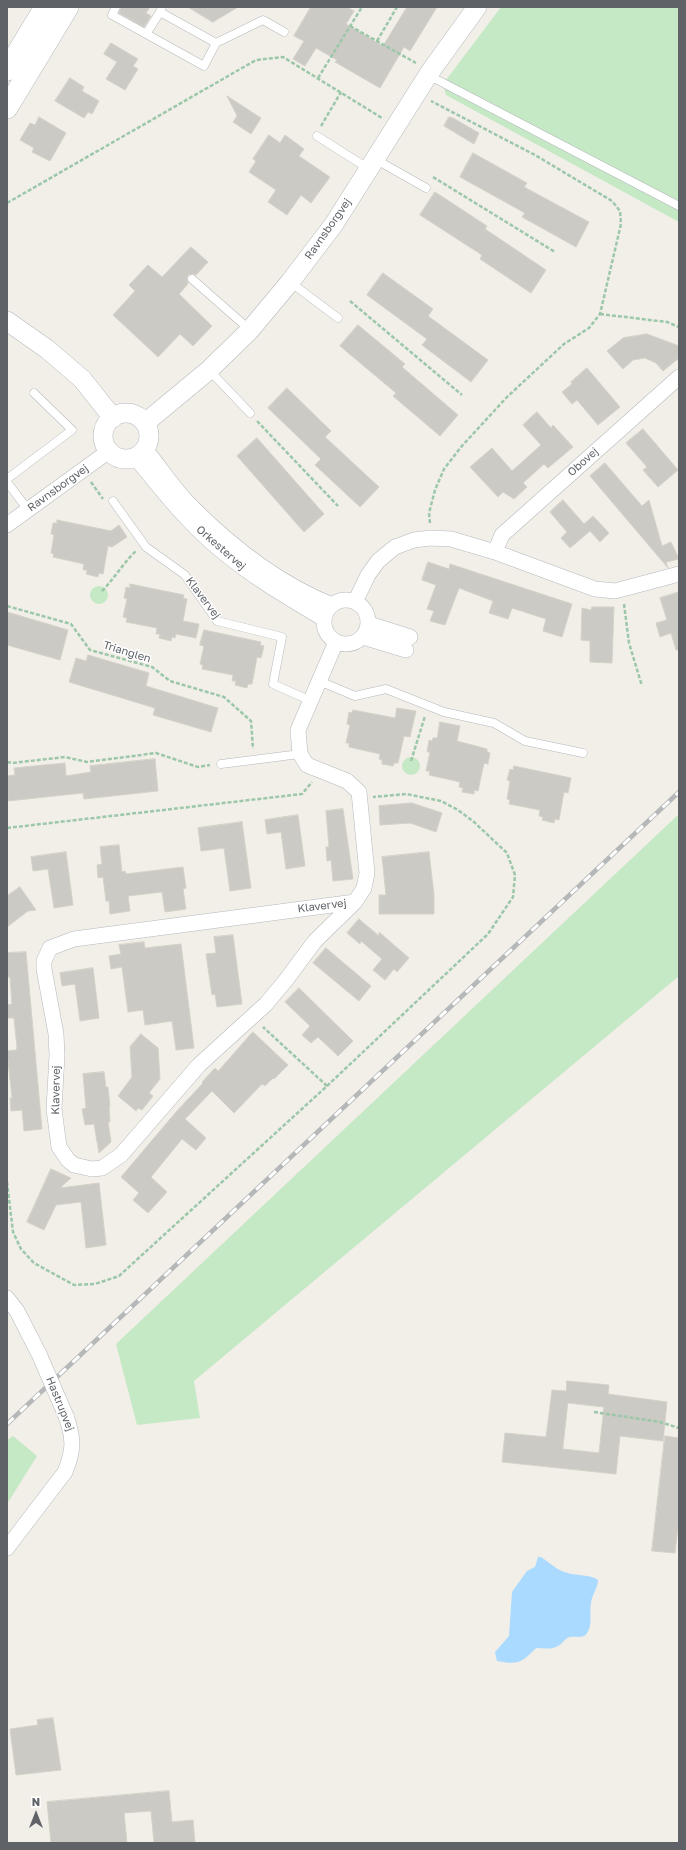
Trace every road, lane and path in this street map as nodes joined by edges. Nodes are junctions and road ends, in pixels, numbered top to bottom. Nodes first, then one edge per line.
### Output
1 (45, 7) edge
2 (68, 7) edge
3 (116, 7) edge
4 (362, 7) edge
5 (397, 7) edge
6 (477, 7) edge
7 (161, 10) edge
8 (350, 26) junction
9 (284, 32) dead end
10 (146, 34) junction
11 (377, 41) junction
12 (216, 43) junction
13 (7, 70) edge
14 (429, 73) junction
15 (318, 78) junction
16 (341, 92) junction
17 (416, 94) junction
18 (7, 108) edge
19 (396, 126) junction
20 (317, 136) joint
21 (372, 164) junction
22 (433, 177) dead end
23 (426, 188) dead end
24 (7, 203) edge
25 (679, 206) edge
26 (555, 252) dead end
27 (192, 279) dead end
28 (290, 282) junction
29 (350, 301) dead end
30 (600, 314) junction
31 (338, 318) dead end
32 (7, 321) edge
33 (679, 327) edge
34 (250, 330) junction
35 (209, 370) junction
36 (679, 377) edge
37 (34, 393) dead end
38 (462, 395) dead end
39 (250, 414) joint
40 (113, 418) junction
41 (145, 423) junction
42 (109, 451) junction
43 (140, 453) junction
44 (83, 470) junction
45 (7, 479) edge
46 (7, 482) edge
47 (113, 501) joint
48 (338, 506) dead end
49 (28, 510) junction
50 (7, 525) edge
51 (431, 538) junction
52 (143, 544) junction
53 (495, 552) junction
54 (679, 574) edge
55 (622, 590) junction
56 (102, 591) dead end
57 (355, 602) junction
58 (332, 605) junction
59 (7, 606) edge
60 (324, 619) junction
61 (366, 631) junction
62 (336, 642) junction
63 (408, 643) dead end
64 (319, 681) junction
65 (642, 686) dead end
66 (311, 701) junction
67 (428, 706) junction
68 (583, 753) dead end
69 (300, 754) junction
70 (254, 760) junction
71 (411, 761) dead end
72 (7, 762) edge
73 (221, 764) joint
74 (321, 771) junction
75 (360, 798) junction
76 (7, 828) edge
77 (355, 902) junction
78 (252, 1016) junction
79 (327, 1086) junction
80 (7, 1182) edge
81 (7, 1298) edge
82 (594, 1412) dead end
83 (679, 1428) edge
84 (7, 1548) edge

1 - 13 main road
2 - 18 main road
3 - 10 lane
4 - 8 path
5 - 11 path
6 - 14 street, Ravnsborgvej
7 - 10 lane
7 - 12 lane
8 - 11 path
8 - 15 path
9 - 12 lane
10 - 12 lane
11 - 14 path
14 - 17 street, Ravnsborgvej
14 - 25 lane
15 - 16 path
15 - 24 path
16 - 19 path
16 - 20 path
17 - 19 street, Ravnsborgvej
17 - 30 path
19 - 21 street, Ravnsborgvej
20 - 21 lane
21 - 23 lane
21 - 28 street, Ravnsborgvej
22 - 26 path
27 - 34 lane
28 - 31 lane
28 - 34 street, Ravnsborgvej
29 - 38 path
30 - 33 path
30 - 51 path
32 - 40 street
34 - 35 street, Ravnsborgvej
35 - 39 lane
35 - 41 street, Ravnsborgvej
36 - 53 street, Obovej
37 - 45 lane
39 - 48 path
40 - 41 street
40 - 42 street
41 - 43 street
42 - 43 street
42 - 44 street, Ravnsborgvej
43 - 58 street, Orkestervej
43 - 60 street, Orkestervej
44 - 47 path
44 - 49 street, Ravnsborgvej
46 - 49 lane
47 - 52 lane, Klavervej
49 - 50 street, Ravnsborgvej
51 - 53 street
51 - 57 street
52 - 56 path
52 - 66 lane, Klavervej
53 - 55 street
54 - 55 street
55 - 65 path
57 - 58 street
57 - 61 street
58 - 60 street
59 - 70 path, Trianglen
60 - 62 street
61 - 62 street
61 - 63 street
62 - 64 street
64 - 66 street
64 - 67 lane
66 - 69 street
67 - 68 lane
67 - 71 path
69 - 70 lane
69 - 74 street, Klavervej
70 - 73 lane
72 - 73 path
74 - 75 street, Klavervej
74 - 76 path
75 - 77 street, Klavervej
75 - 79 path
77 - 78 street, Klavervej
77 - 78 street, Klavervej
78 - 79 path
79 - 80 path
81 - 84 street, Hastrupvej, bridge
82 - 83 path

